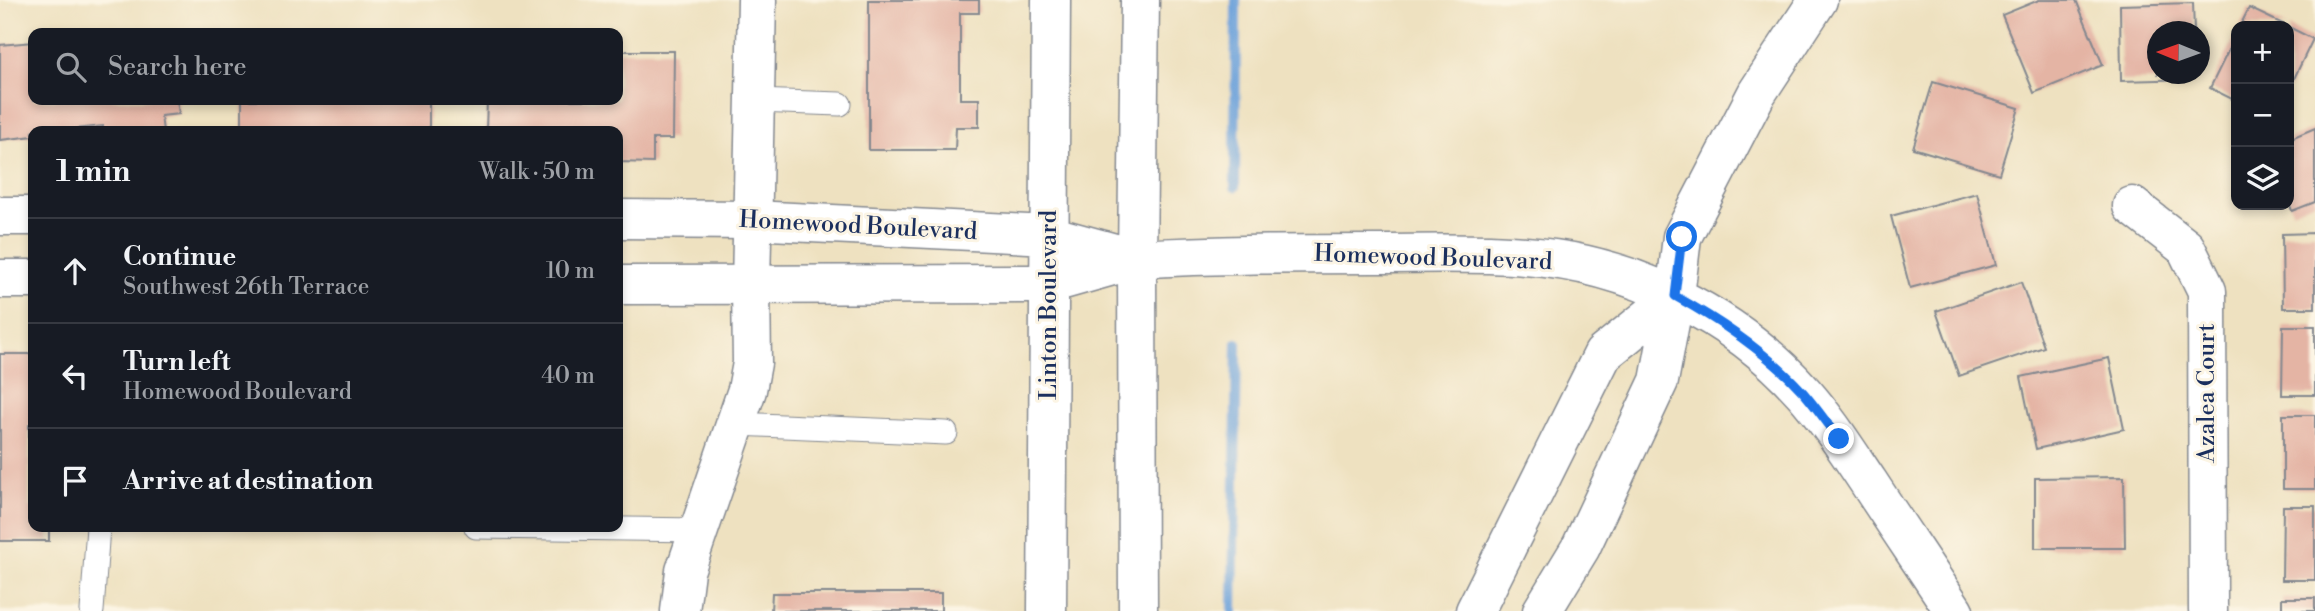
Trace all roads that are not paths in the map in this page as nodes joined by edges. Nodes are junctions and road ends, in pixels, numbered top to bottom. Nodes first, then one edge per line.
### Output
1 (757, 0) edge
2 (1051, 0) edge
3 (1140, 0) edge
4 (1818, 0) edge
5 (755, 101) junction
6 (840, 104) dead end
7 (2132, 206) dead end
8 (0, 216) edge
9 (28, 216) edge
10 (623, 219) edge
11 (752, 220) junction
12 (1049, 235) junction
13 (1138, 259) junction
14 (0, 279) edge
15 (28, 279) edge
16 (1049, 284) junction
17 (623, 285) edge
18 (751, 286) junction
19 (1675, 296) junction
20 (735, 424) junction
21 (946, 433) dead end
22 (623, 529) edge
23 (699, 530) junction
24 (98, 532) edge
25 (92, 611) edge
26 (680, 611) edge
27 (1047, 611) edge
28 (1138, 611) edge
29 (1475, 611) edge
30 (1542, 611) edge
31 (1954, 611) edge
32 (2208, 611) edge

1 - 5 street
2 - 12 street, Linton Boulevard
3 - 13 street
4 - 19 street
5 - 6 lane
5 - 11 street
7 - 32 street, Azalea Court
8 - 9 street
10 - 11 street, Homewood Boulevard
11 - 12 street, Homewood Boulevard
11 - 18 street
12 - 13 street, Homewood Boulevard
12 - 16 street, Linton Boulevard
13 - 16 street, Homewood Boulevard
13 - 19 street, Homewood Boulevard
13 - 28 street
14 - 15 street
16 - 18 street, Homewood Boulevard
16 - 27 street, Linton Boulevard
17 - 18 street, Homewood Boulevard
18 - 20 street
19 - 29 street
19 - 30 street
19 - 31 street, Homewood Boulevard
20 - 21 lane
20 - 23 street
22 - 23 lane
23 - 26 street
24 - 25 lane

